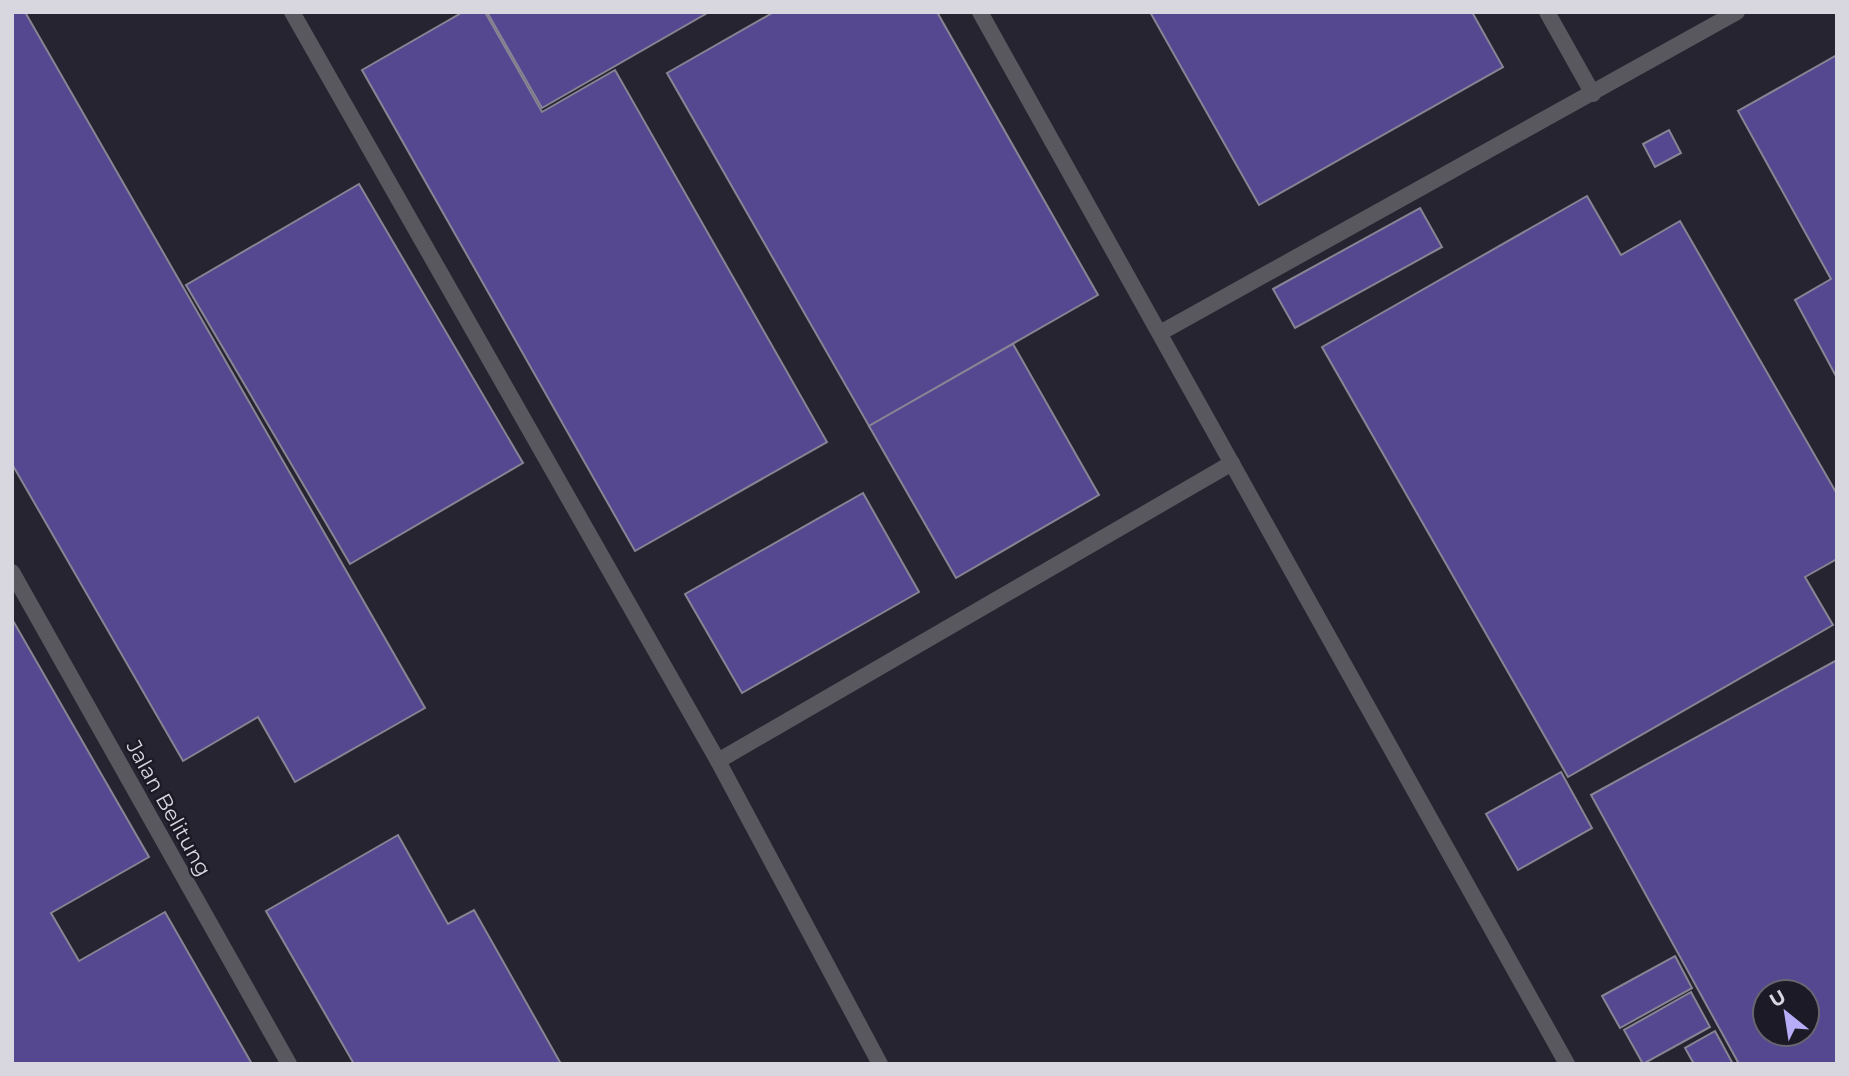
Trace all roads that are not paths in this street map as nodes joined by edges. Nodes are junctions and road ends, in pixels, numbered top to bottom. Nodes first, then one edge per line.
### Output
1 (292, 12) edge
2 (981, 12) edge
3 (1547, 12) edge
4 (1737, 12) edge
5 (1592, 94) junction
6 (1160, 333) junction
7 (1232, 463) junction
8 (12, 572) edge
9 (718, 761) junction
10 (289, 1064) edge
11 (880, 1064) edge
12 (1567, 1064) edge

1 - 9 lane
2 - 6 lane
3 - 5 lane
4 - 5 lane
5 - 6 lane
6 - 7 lane
7 - 9 lane
7 - 12 lane
8 - 10 lane, Jalan Belitung
9 - 11 lane

